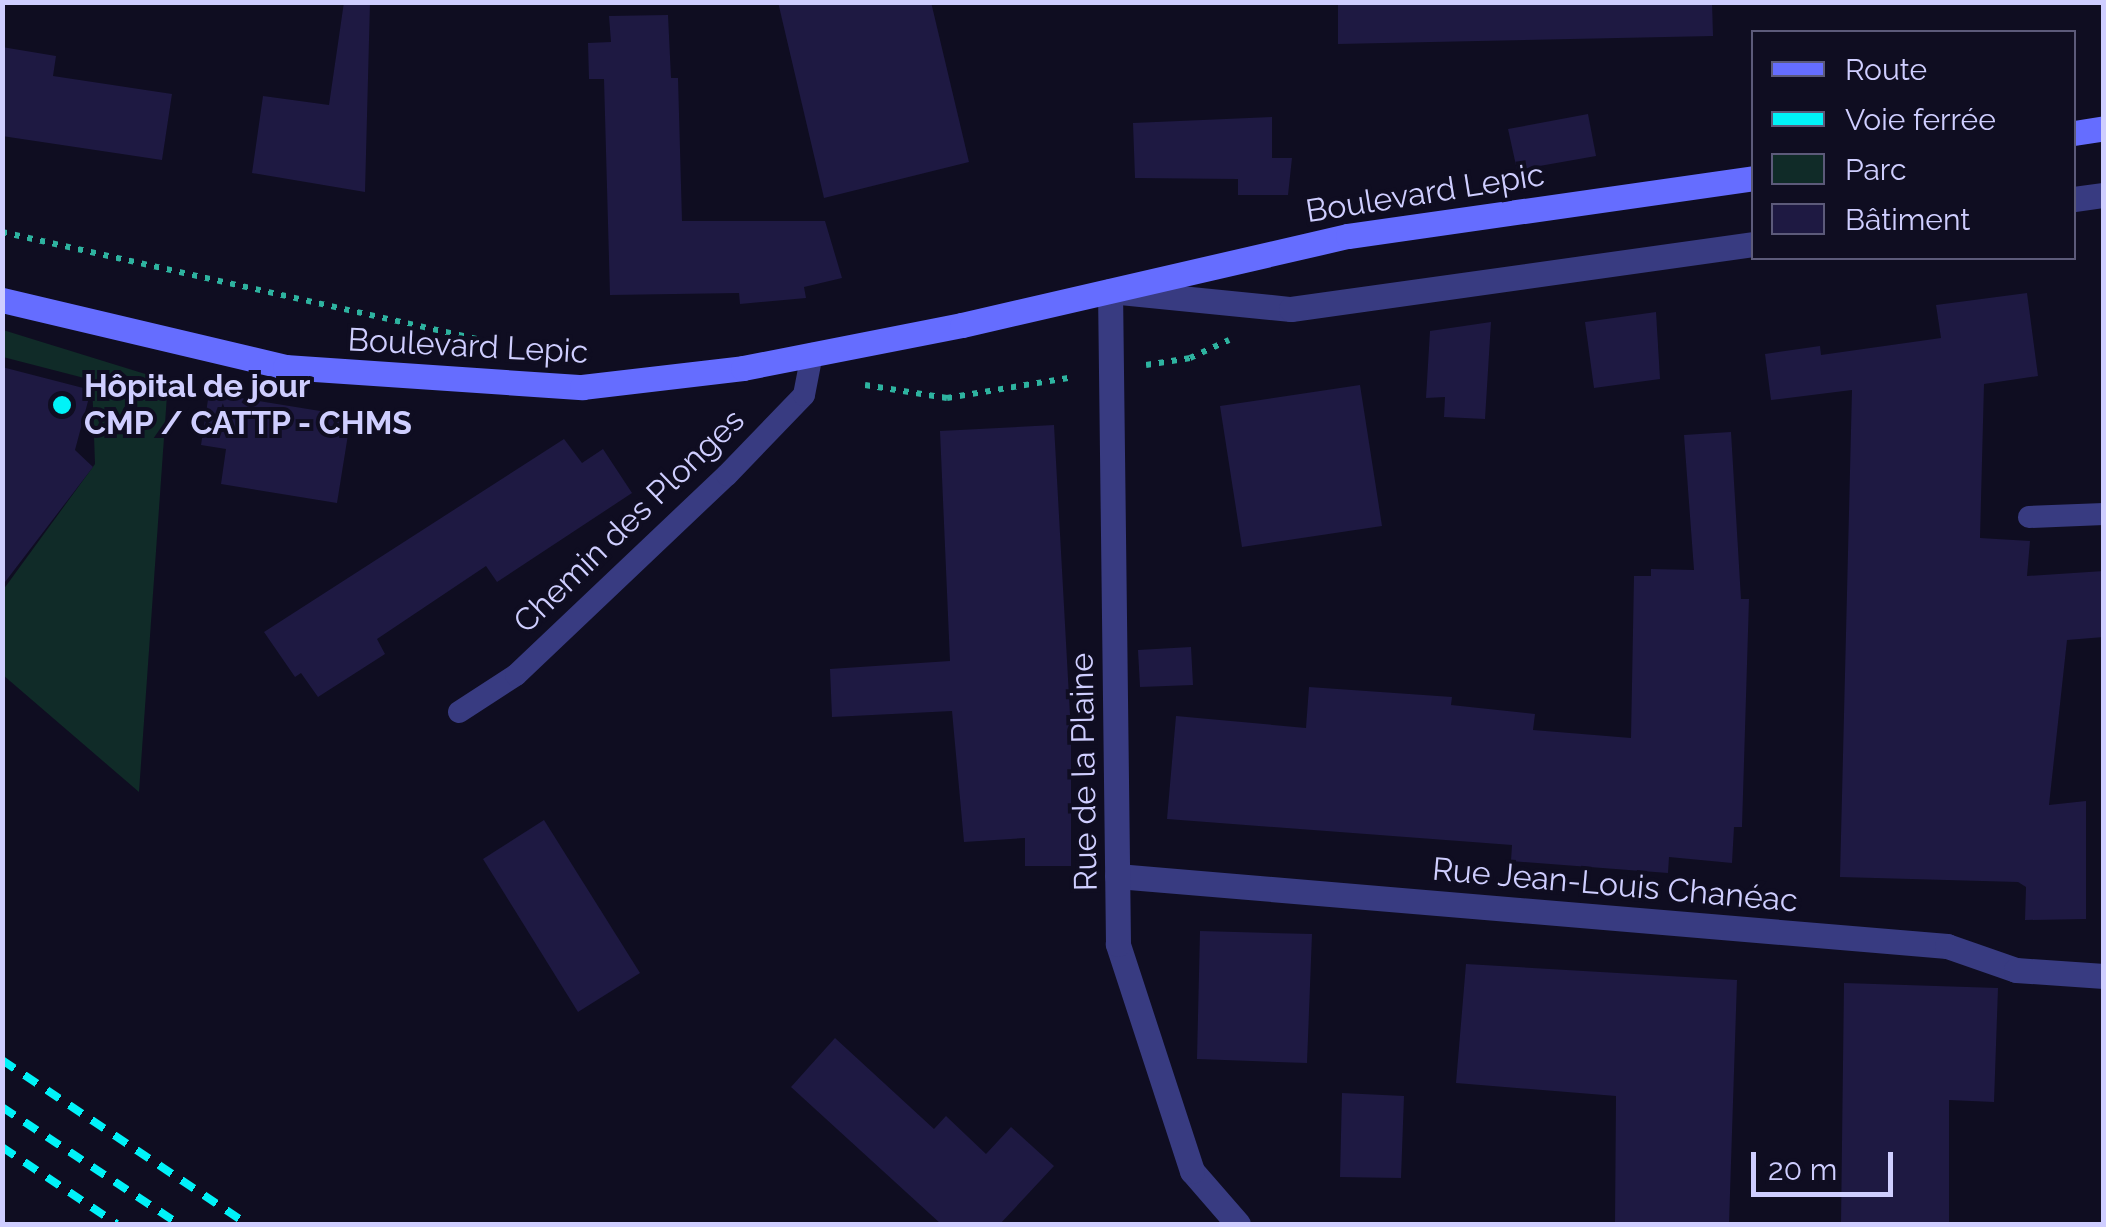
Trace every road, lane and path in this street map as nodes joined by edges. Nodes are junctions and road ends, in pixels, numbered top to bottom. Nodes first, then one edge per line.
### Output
1 (2104, 128) edge
2 (2076, 133) edge
3 (1751, 178) edge
4 (2104, 195) edge
5 (2076, 199) edge
6 (2, 232) edge
7 (1751, 244) edge
8 (1110, 291) junction
9 (2, 300) edge
10 (1291, 309) junction
11 (812, 354) junction
12 (1111, 371) junction
13 (519, 386) junction
14 (2104, 514) edge
15 (2029, 517) dead end
16 (459, 712) dead end
17 (1118, 876) junction
18 (2104, 976) edge
19 (1238, 1224) edge

1 - 2 main road
3 - 8 main road, Boulevard Lepic
4 - 5 street
6 - 13 path
7 - 10 street, Boulevard Lepic
8 - 10 street, Boulevard Lepic
8 - 11 main road, Boulevard Lepic
8 - 12 street, Rue de la Plaine
9 - 13 main road, Boulevard Lepic
10 - 12 path
11 - 12 path
11 - 13 main road, Boulevard Lepic
11 - 16 lane, Chemin des Plonges
12 - 17 street, Rue de la Plaine
14 - 15 lane
17 - 18 street, Rue Jean-Louis Chanéac
17 - 19 street, Rue de la Plaine

